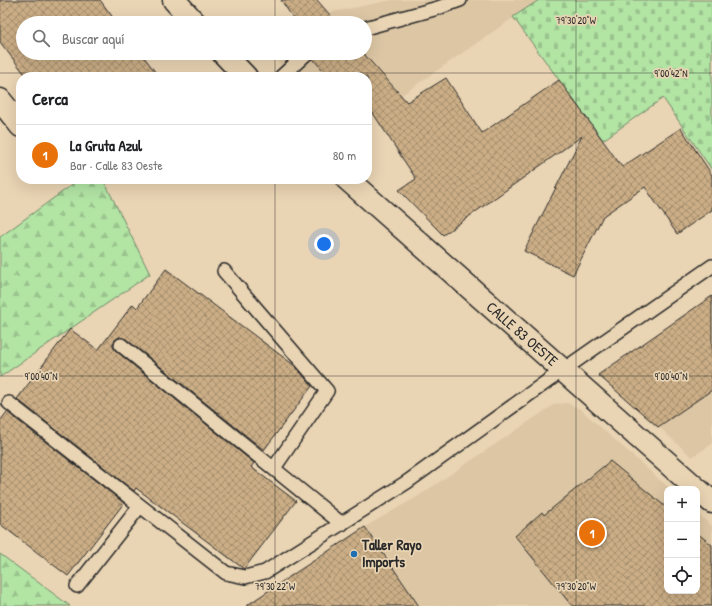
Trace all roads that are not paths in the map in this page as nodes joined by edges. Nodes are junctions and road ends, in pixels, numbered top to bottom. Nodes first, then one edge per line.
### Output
1 (174, 0) edge
2 (460, 0) edge
3 (189, 16) edge
4 (372, 26) edge
5 (230, 60) edge
6 (299, 60) edge
7 (241, 72) edge
8 (286, 72) edge
9 (0, 100) edge
10 (16, 120) edge
11 (353, 184) edge
12 (712, 266) edge
13 (224, 271) dead end
14 (121, 345) dead end
15 (563, 370) junction
16 (9, 403) dead end
17 (274, 468) junction
18 (694, 486) edge
19 (700, 492) edge
20 (712, 502) edge
21 (140, 506) junction
22 (342, 524) junction
23 (77, 586) dead end

1 - 3 street
2 - 4 lane
5 - 7 street
6 - 8 lane
9 - 10 street
11 - 15 street, CALLE 83 OESTE
12 - 15 lane
13 - 17 lane
14 - 17 lane
15 - 18 street, CALLE 83 OESTE
15 - 22 lane
16 - 21 lane
17 - 22 lane
19 - 20 street, CALLE 83 OESTE
21 - 22 lane
21 - 23 lane

